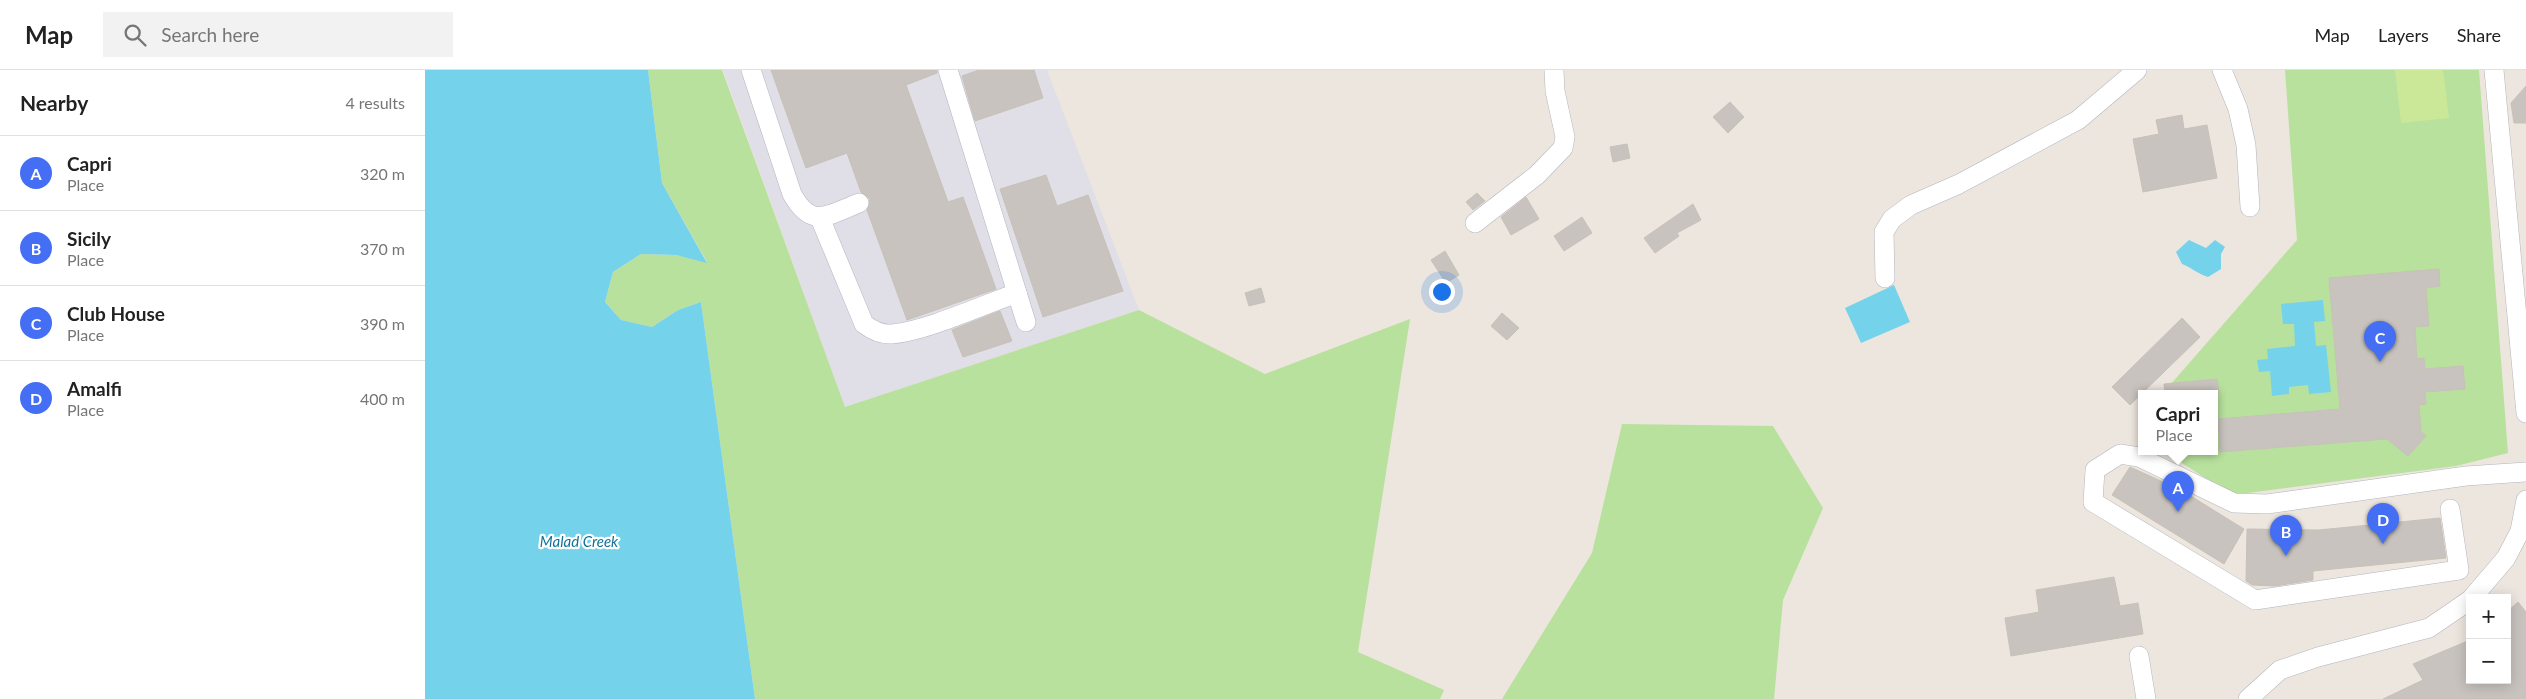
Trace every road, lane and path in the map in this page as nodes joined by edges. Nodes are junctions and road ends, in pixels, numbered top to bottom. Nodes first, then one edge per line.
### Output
1 (751, 70) edge
2 (948, 70) edge
3 (1554, 70) edge
4 (2137, 70) edge
5 (2222, 70) edge
6 (2495, 70) edge
7 (859, 203) dead end
8 (2250, 207) dead end
9 (819, 218) junction
10 (1475, 223) dead end
11 (1885, 278) dead end
12 (1017, 293) junction
13 (1026, 322) dead end
14 (2526, 413) edge
15 (2526, 472) edge
16 (2526, 500) edge
17 (2451, 509) dead end
18 (2475, 594) edge
19 (2466, 602) edge
20 (2139, 656) dead end
21 (2146, 699) edge
22 (2248, 699) edge

1 - 9 street
2 - 12 street
3 - 10 street
4 - 11 street
5 - 8 street
6 - 14 street
7 - 9 street
9 - 12 street
12 - 13 street
15 - 17 street
16 - 18 street
19 - 22 street
20 - 21 street

